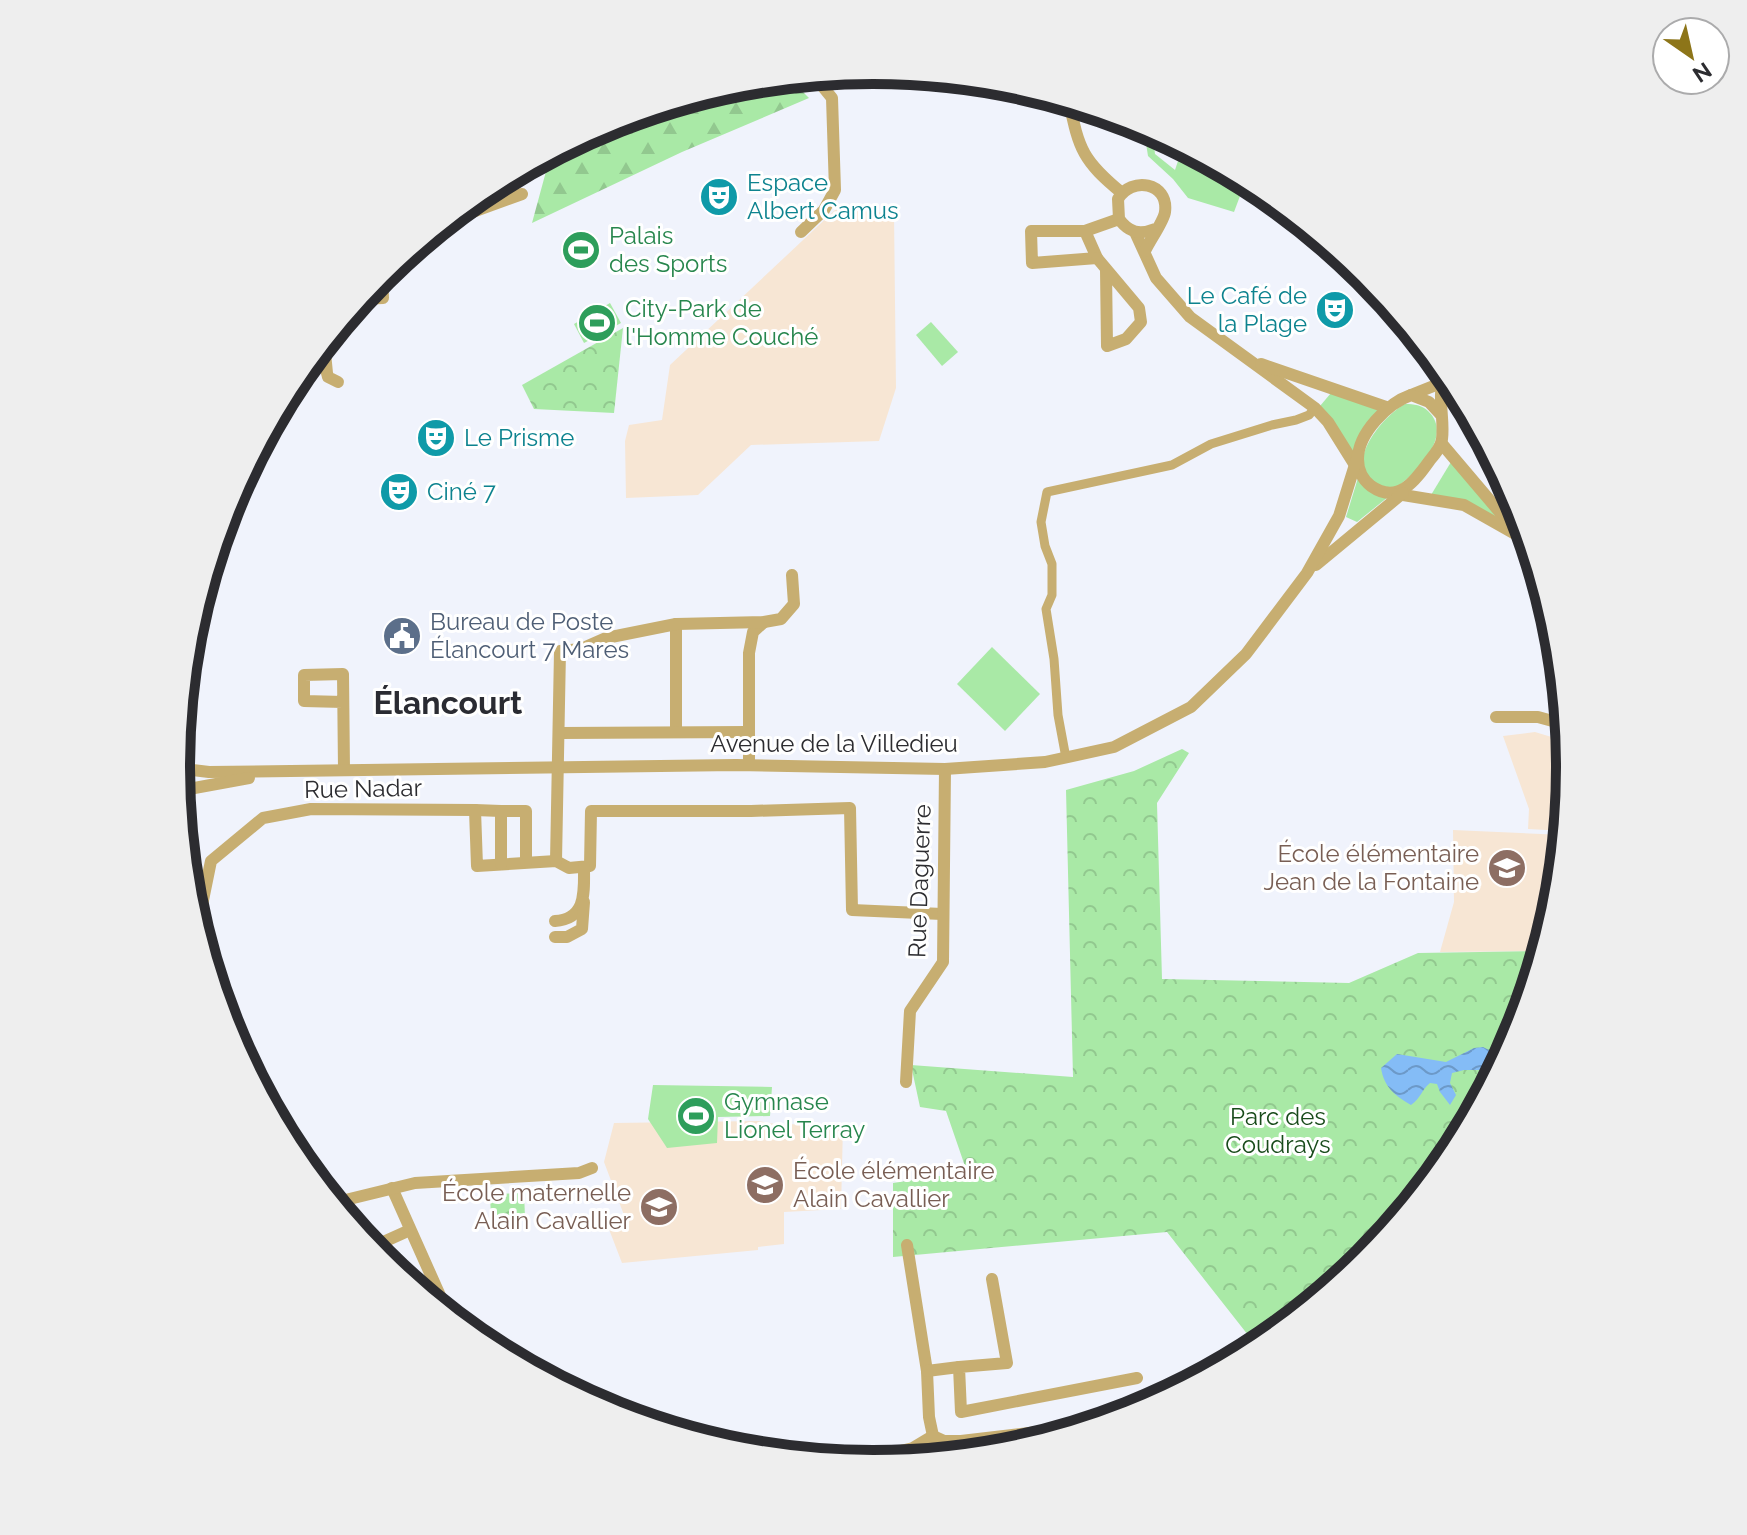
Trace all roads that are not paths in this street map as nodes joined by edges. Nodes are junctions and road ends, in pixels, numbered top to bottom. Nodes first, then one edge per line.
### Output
1 (822, 86) edge
2 (1072, 114) edge
3 (1122, 193) junction
4 (522, 194) dead end
5 (479, 210) edge
6 (1119, 219) junction
7 (1155, 229) junction
8 (1085, 231) junction
9 (801, 232) dead end
10 (1135, 232) junction
11 (1145, 251) junction
12 (1097, 258) junction
13 (1106, 270) junction
14 (326, 358) edge
15 (1250, 360) junction
16 (1437, 381) edge
17 (338, 382) dead end
18 (1443, 390) edge
19 (1411, 395) junction
20 (1386, 407) junction
21 (1315, 408) junction
22 (1442, 416) junction
23 (1442, 444) junction
24 (1358, 464) junction
25 (1401, 492) junction
26 (1514, 529) edge
27 (1515, 533) edge
28 (1307, 573) junction
29 (792, 575) dead end
30 (764, 622) junction
31 (676, 624) junction
32 (343, 702) dead end
33 (1496, 717) dead end
34 (1556, 722) edge
35 (676, 732) junction
36 (748, 732) junction
37 (560, 733) junction
38 (1066, 758) junction
39 (749, 765) junction
40 (558, 768) junction
41 (344, 769) junction
42 (945, 769) junction
43 (190, 770) edge
44 (288, 771) junction
45 (190, 789) edge
46 (475, 810) junction
47 (501, 811) junction
48 (556, 861) junction
49 (526, 862) junction
50 (501, 864) junction
51 (584, 867) junction
52 (203, 900) edge
53 (584, 900) junction
54 (942, 914) junction
55 (555, 921) dead end
56 (555, 937) dead end
57 (906, 1082) dead end
58 (592, 1168) dead end
59 (392, 1188) junction
60 (345, 1200) edge
61 (410, 1230) junction
62 (382, 1242) edge
63 (907, 1245) dead end
64 (992, 1279) dead end
65 (440, 1295) edge
66 (959, 1367) junction
67 (927, 1371) junction
68 (1137, 1378) dead end
69 (1024, 1434) edge
70 (951, 1446) edge
71 (934, 1448) edge

1 - 9 street
2 - 3 street
3 - 6 street
3 - 7 street
4 - 5 street
6 - 8 street
6 - 10 street
7 - 10 street
7 - 11 street
8 - 12 street
8 - 12 street
10 - 11 street
11 - 15 street
12 - 13 street
13 - 13 street
14 - 17 street
15 - 20 street
15 - 21 street
16 - 19 street
18 - 22 street
19 - 20 street
19 - 22 street
20 - 24 street
21 - 24 street
21 - 38 street
22 - 23 street
23 - 25 street
23 - 26 street
24 - 25 street
24 - 28 street, Avenue de la Villedieu
25 - 27 street
25 - 28 street, Avenue de la Villedieu
28 - 38 street, Avenue de la Villedieu
29 - 30 street
30 - 31 street
30 - 36 street
31 - 35 street
31 - 37 street
32 - 41 street
33 - 34 street
35 - 36 street
35 - 37 street
36 - 39 street
37 - 40 street
38 - 42 street, Avenue de la Villedieu
39 - 40 street, Avenue de la Villedieu
39 - 42 street, Avenue de la Villedieu
40 - 41 street, Avenue de la Villedieu
40 - 48 street
41 - 44 street, Avenue de la Villedieu
42 - 54 street, Rue Daguerre
43 - 44 street, Avenue de la Villedieu
44 - 45 street, Avenue de la Villedieu
46 - 47 street, Rue Nadar
46 - 50 street
46 - 52 street, Rue Nadar
47 - 49 street
47 - 50 street
48 - 49 street
48 - 51 street
49 - 50 street
51 - 53 street
51 - 54 street
53 - 55 street
53 - 56 street
54 - 57 street, Rue Daguerre
58 - 59 street
59 - 60 street
59 - 61 street
61 - 62 street
61 - 65 street
63 - 67 street
64 - 66 street
66 - 67 street
66 - 68 street
67 - 71 street
69 - 70 street

